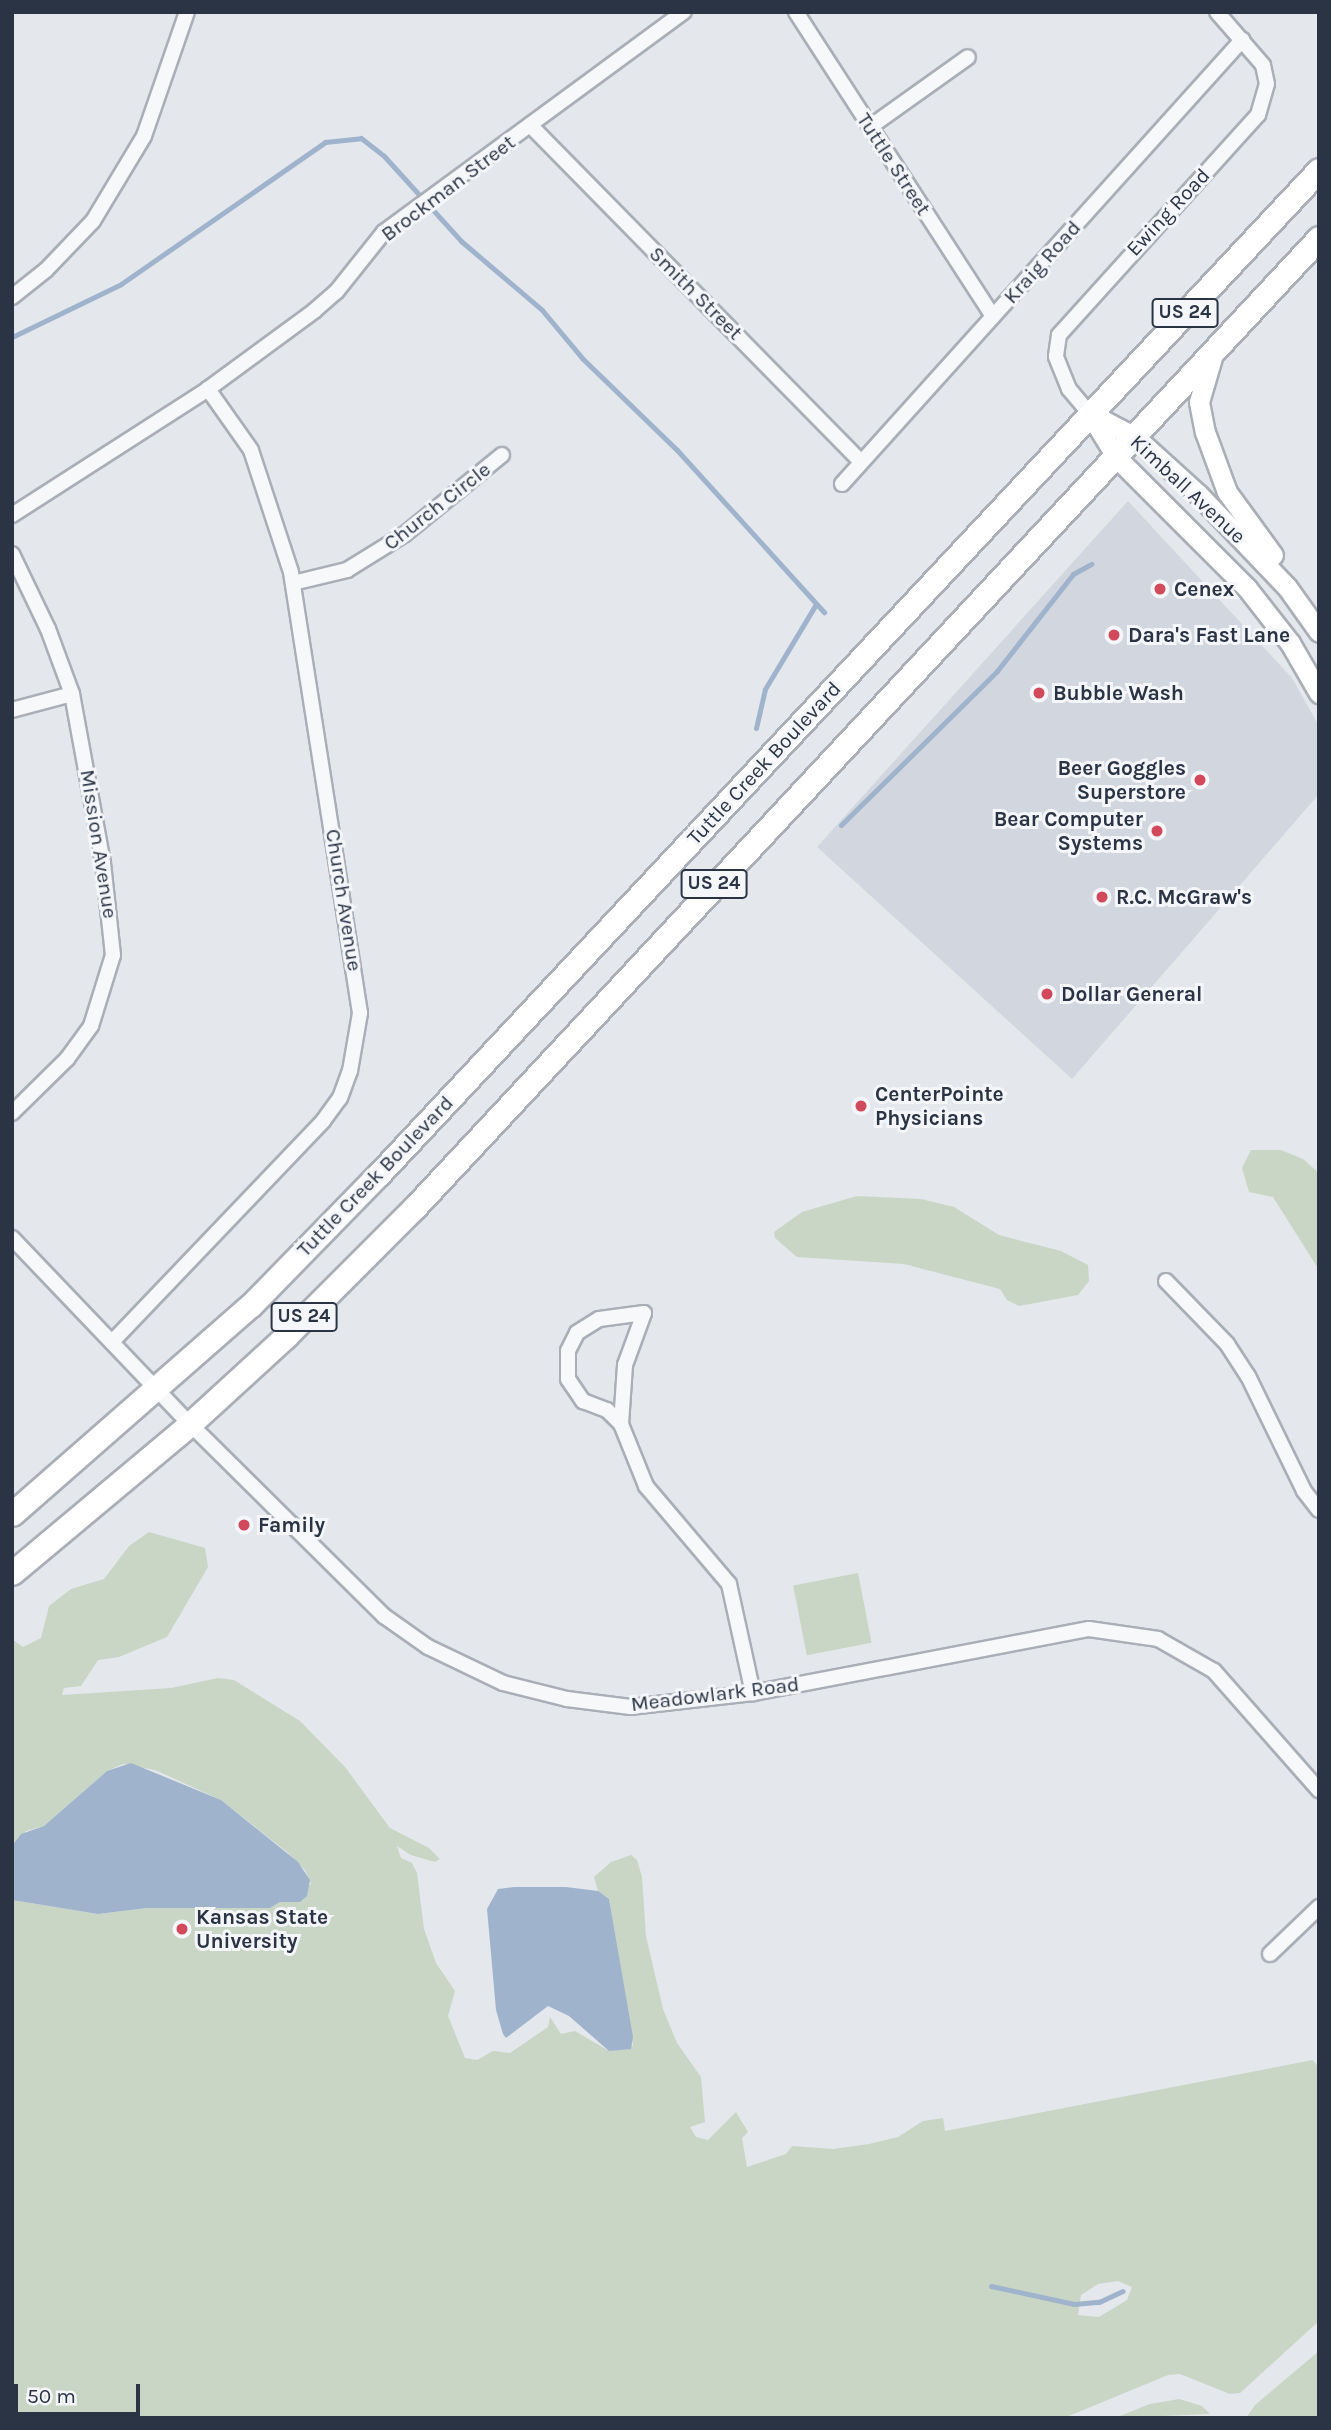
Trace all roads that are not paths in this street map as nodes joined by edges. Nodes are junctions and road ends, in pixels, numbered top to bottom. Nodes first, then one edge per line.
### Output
1 (187, 12) edge
2 (684, 12) edge
3 (796, 12) edge
4 (1217, 12) edge
5 (1242, 40) junction
6 (968, 57) dead end
7 (530, 125) junction
8 (870, 127) junction
9 (1319, 170) edge
10 (1319, 238) edge
11 (13, 295) edge
12 (993, 316) junction
13 (1215, 350) junction
14 (208, 389) junction
15 (1090, 414) junction
16 (1135, 437) junction
17 (502, 455) dead end
18 (1117, 458) junction
19 (862, 462) junction
20 (842, 484) dead end
21 (12, 514) edge
22 (12, 554) edge
23 (293, 583) junction
24 (1287, 587) junction
25 (1319, 632) edge
26 (1319, 693) edge
27 (72, 694) junction
28 (12, 710) edge
29 (12, 1113) edge
30 (12, 1238) edge
31 (1166, 1281) dead end
32 (112, 1342) junction
33 (157, 1390) junction
34 (190, 1424) junction
35 (621, 1424) junction
36 (1319, 1510) edge
37 (12, 1514) edge
38 (12, 1573) edge
39 (753, 1693) junction
40 (1319, 1790) edge
41 (1319, 1907) edge
42 (1270, 1954) dead end

1 - 11 street
2 - 7 street, Brockman Street
3 - 8 street, Tuttle Street
4 - 5 street, Ewing Road
5 - 12 street, Kraig Road
5 - 15 street, Ewing Road
6 - 8 street
7 - 14 street, Brockman Street
7 - 19 street, Smith Street
8 - 12 street, Tuttle Street
9 - 15 highway, Tuttle Creek Boulevard / US 24
10 - 13 highway, US 24
12 - 19 street, Kraig Road
13 - 16 highway, US 24
13 - 24 main road
14 - 21 street, Brockman Street
14 - 23 street, Church Avenue
15 - 16 main road, Kimball Avenue
15 - 18 main road, Kimball Avenue
15 - 33 highway, Tuttle Creek Boulevard / US 24
16 - 18 highway, US 24
16 - 24 main road, Kimball Avenue
17 - 23 street, Church Circle
18 - 26 main road, Kimball Avenue
18 - 34 highway, US 24
19 - 20 street, Kraig Road
22 - 27 street, Mission Avenue
23 - 32 street, Church Avenue
24 - 25 main road, Kimball Avenue
27 - 28 street
27 - 29 street, Mission Avenue
30 - 32 street, Meadowlark Road
31 - 36 street
32 - 33 street, Meadowlark Road
33 - 34 street, Meadowlark Road
33 - 37 highway, Tuttle Creek Boulevard / US 24
34 - 38 highway, US 24
34 - 39 street, Meadowlark Road
35 - 35 street
35 - 39 street
39 - 40 street, Meadowlark Road
41 - 42 street

